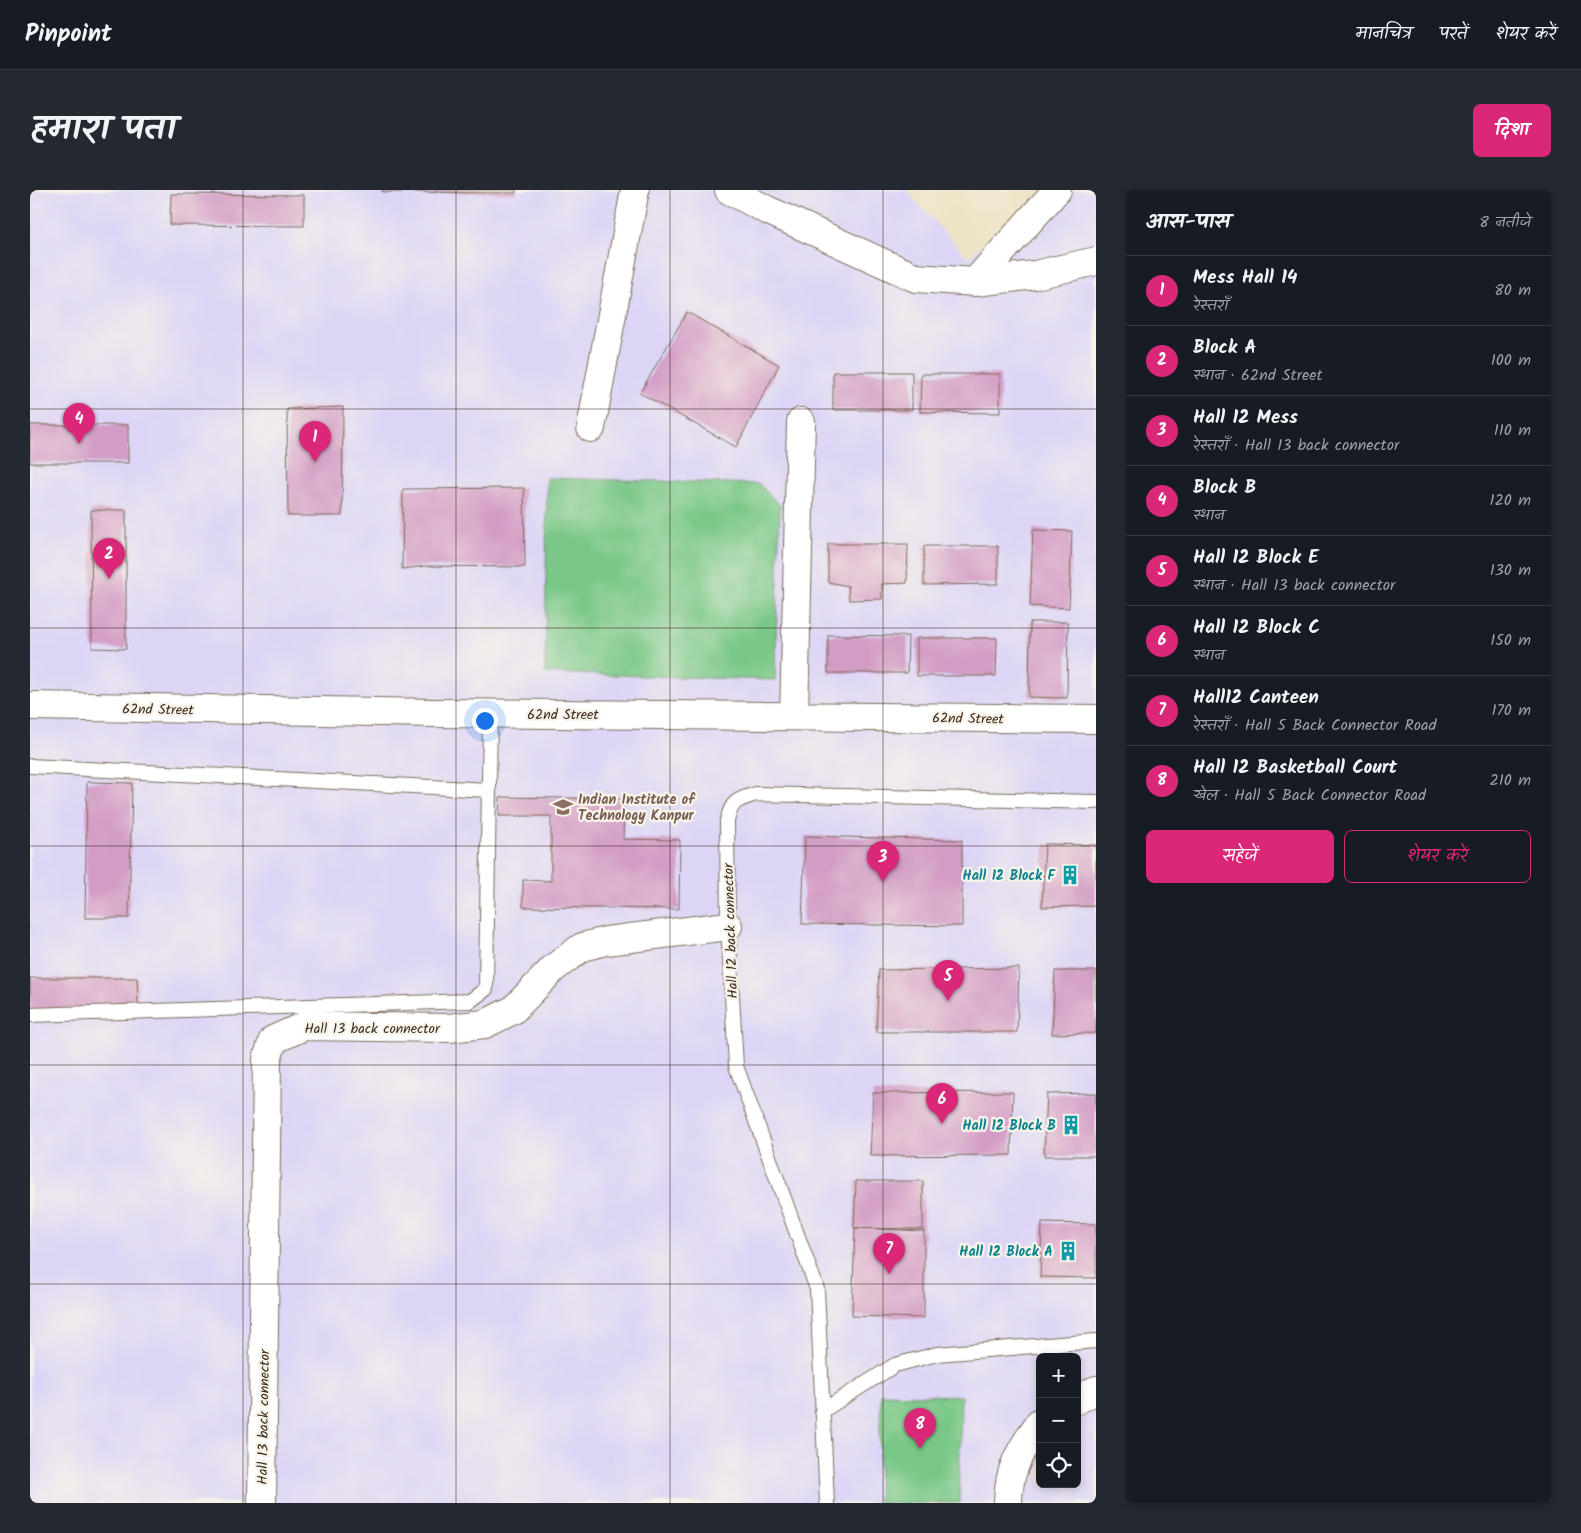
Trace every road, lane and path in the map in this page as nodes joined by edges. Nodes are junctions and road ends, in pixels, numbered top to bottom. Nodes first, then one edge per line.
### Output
1 (635, 190) edge
2 (729, 190) edge
3 (1057, 190) edge
4 (1096, 261) edge
5 (975, 282) junction
6 (801, 422) dead end
7 (591, 428) dead end
8 (30, 706) edge
9 (490, 714) junction
10 (794, 716) junction
11 (1096, 719) edge
12 (30, 766) edge
13 (489, 790) junction
14 (1096, 802) edge
15 (728, 926) junction
16 (30, 1015) edge
17 (1096, 1340) edge
18 (1096, 1390) edge
19 (1081, 1398) edge
20 (822, 1412) junction
21 (1036, 1428) edge
22 (262, 1503) edge
23 (827, 1503) edge
24 (1008, 1503) edge

1 - 7 street
2 - 5 street
3 - 5 street
4 - 5 street
6 - 10 street
8 - 9 street, 62nd Street
9 - 10 street, 62nd Street
9 - 13 lane
10 - 11 street, 62nd Street
12 - 13 lane
13 - 16 lane
14 - 15 lane, Hall 12 back connector
15 - 20 lane, Hall 12 back connector
15 - 22 street, Hall 13 back connector
17 - 20 lane
18 - 19 street
20 - 23 lane, Hall 12 back connector
21 - 24 street

